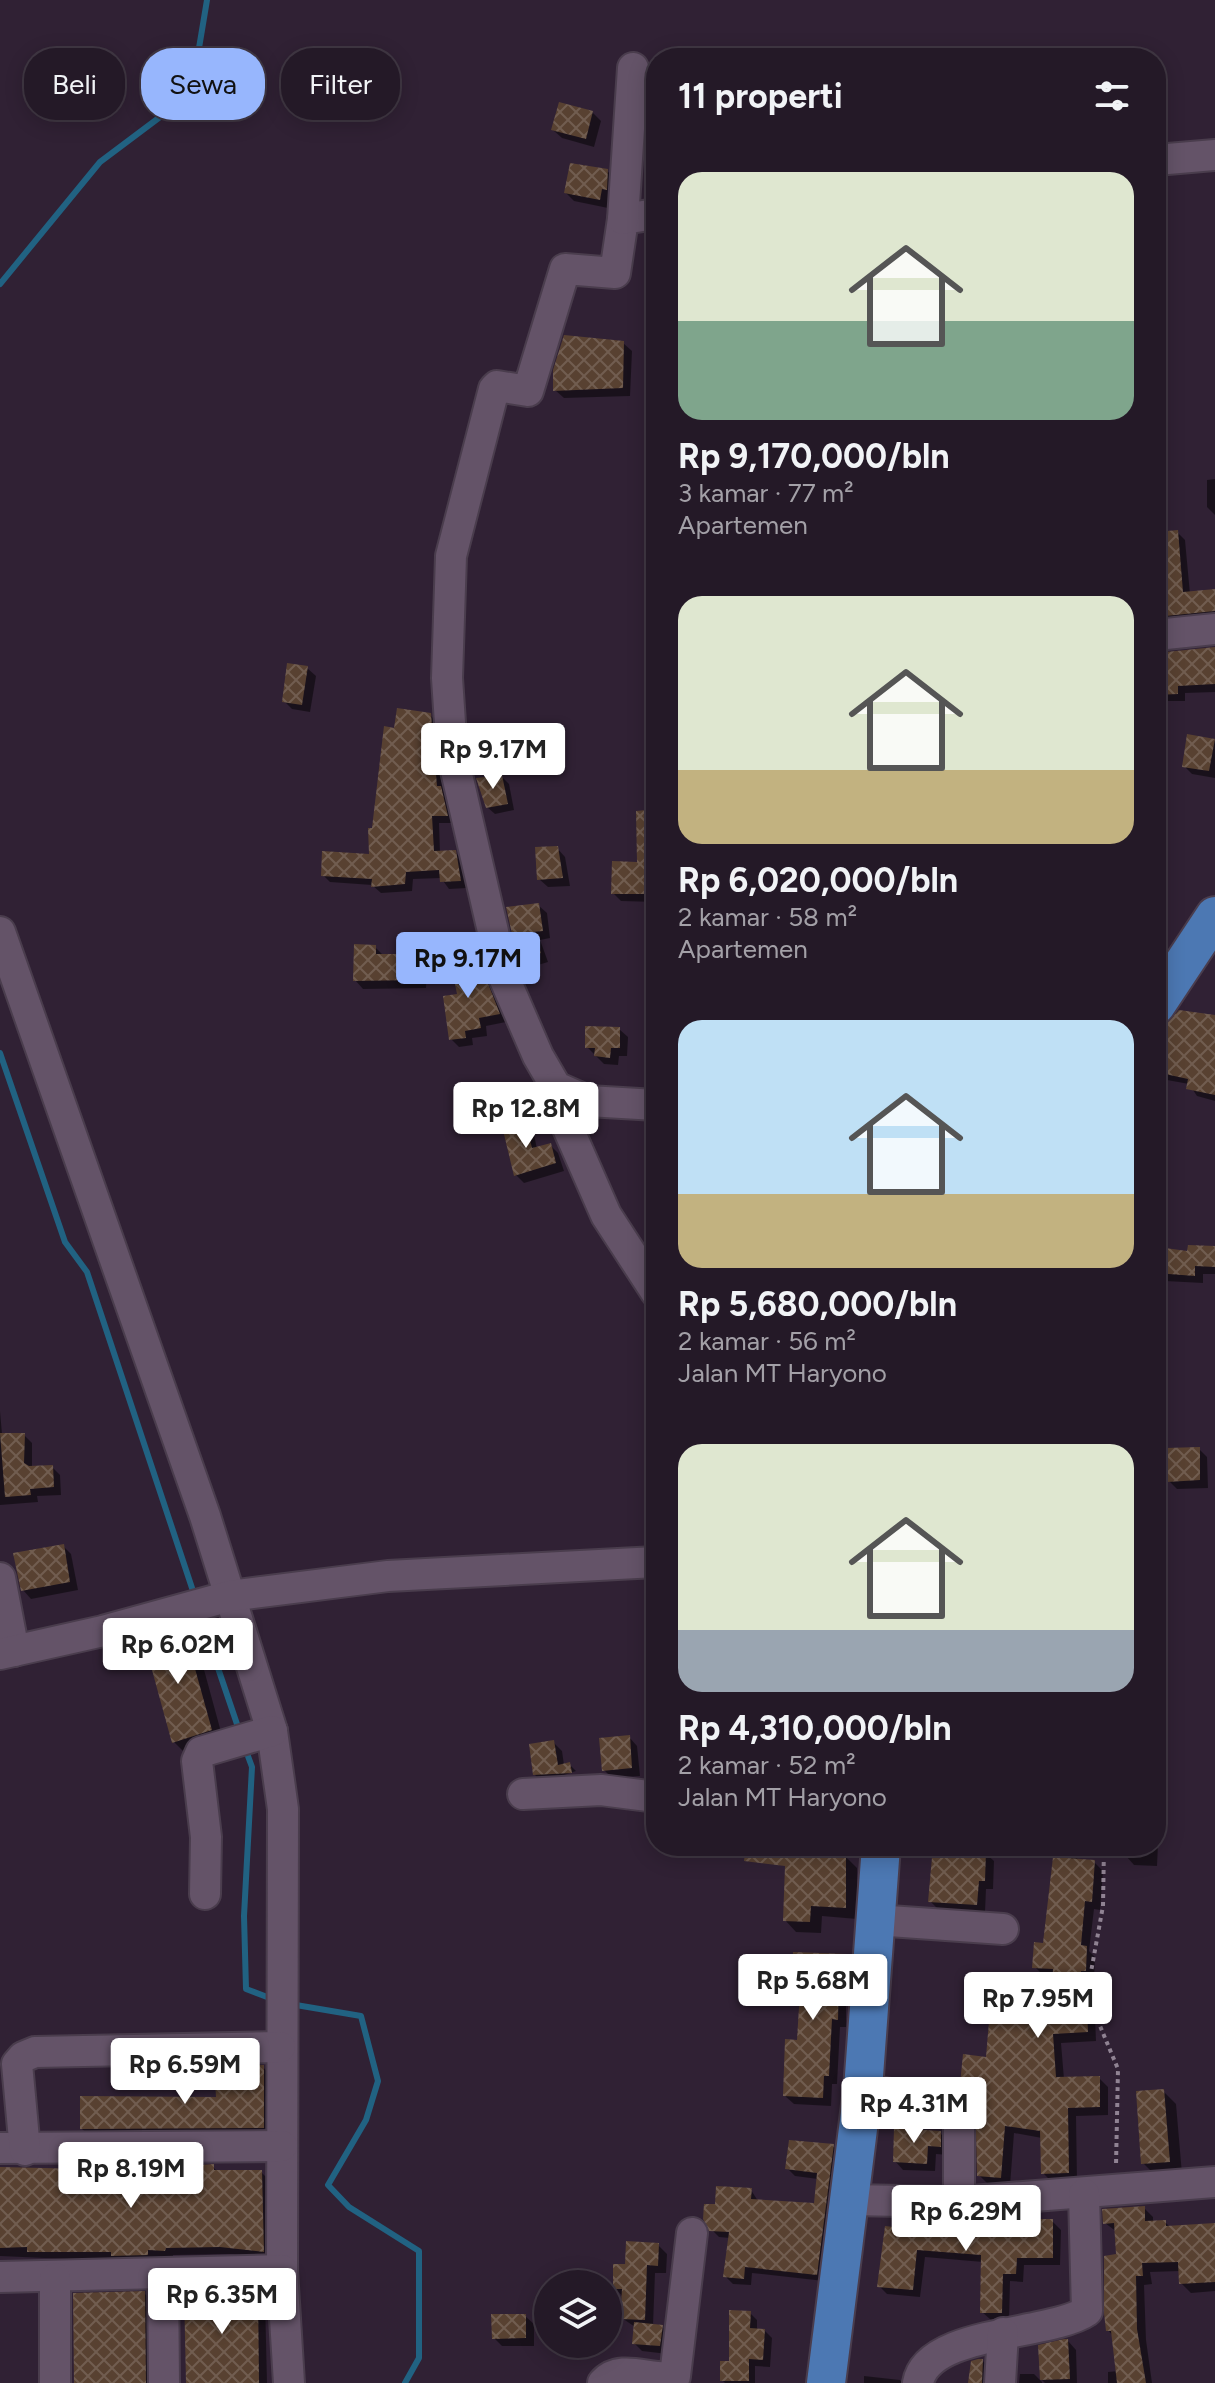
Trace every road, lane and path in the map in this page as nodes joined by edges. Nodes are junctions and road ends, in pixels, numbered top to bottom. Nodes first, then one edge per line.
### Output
1 (633, 68) dead end
2 (1215, 155) edge
3 (1166, 159) edge
4 (646, 216) edge
5 (623, 219) junction
6 (1215, 629) edge
7 (1166, 634) edge
8 (1215, 916) edge
9 (0, 932) edge
10 (1166, 990) edge
11 (556, 1087) junction
12 (646, 1104) edge
13 (646, 1277) edge
14 (646, 1563) edge
15 (0, 1578) edge
16 (209, 1601) junction
17 (7, 1652) edge
18 (266, 1733) junction
19 (523, 1794) dead end
20 (646, 1796) edge
21 (880, 1856) edge
22 (1104, 1856) edge
23 (205, 1894) dead end
24 (875, 1920) junction
25 (1003, 1929) dead end
26 (280, 2047) junction
27 (863, 2089) junction
28 (282, 2146) junction
29 (12, 2149) edge
30 (1215, 2182) edge
31 (1115, 2192) junction
32 (1084, 2194) junction
33 (849, 2200) junction
34 (959, 2202) junction
35 (692, 2233) dead end
36 (282, 2270) junction
37 (163, 2274) junction
38 (0, 2277) edge
39 (55, 2278) junction
40 (1003, 2333) junction
41 (55, 2383) edge
42 (164, 2383) edge
43 (289, 2383) edge
44 (603, 2383) edge
45 (826, 2383) edge
46 (918, 2383) edge
47 (1000, 2383) edge

1 - 5 street
2 - 3 street
4 - 5 street
5 - 11 street
6 - 7 street
8 - 10 main road
9 - 16 street
11 - 12 street
11 - 13 street
14 - 16 street
15 - 17 street
16 - 17 street
16 - 18 street
18 - 23 street
18 - 26 street
19 - 20 street
21 - 24 main road
22 - 31 path
24 - 25 street
24 - 27 main road
26 - 28 street
26 - 29 street
27 - 33 main road
27 - 34 street
28 - 29 street
28 - 36 street
30 - 31 street
31 - 32 street
32 - 34 street
32 - 40 street
33 - 34 street
33 - 45 main road
35 - 44 street
36 - 37 street
36 - 43 street
37 - 39 street
37 - 42 street
38 - 39 street
39 - 41 street
40 - 46 street
40 - 47 street

